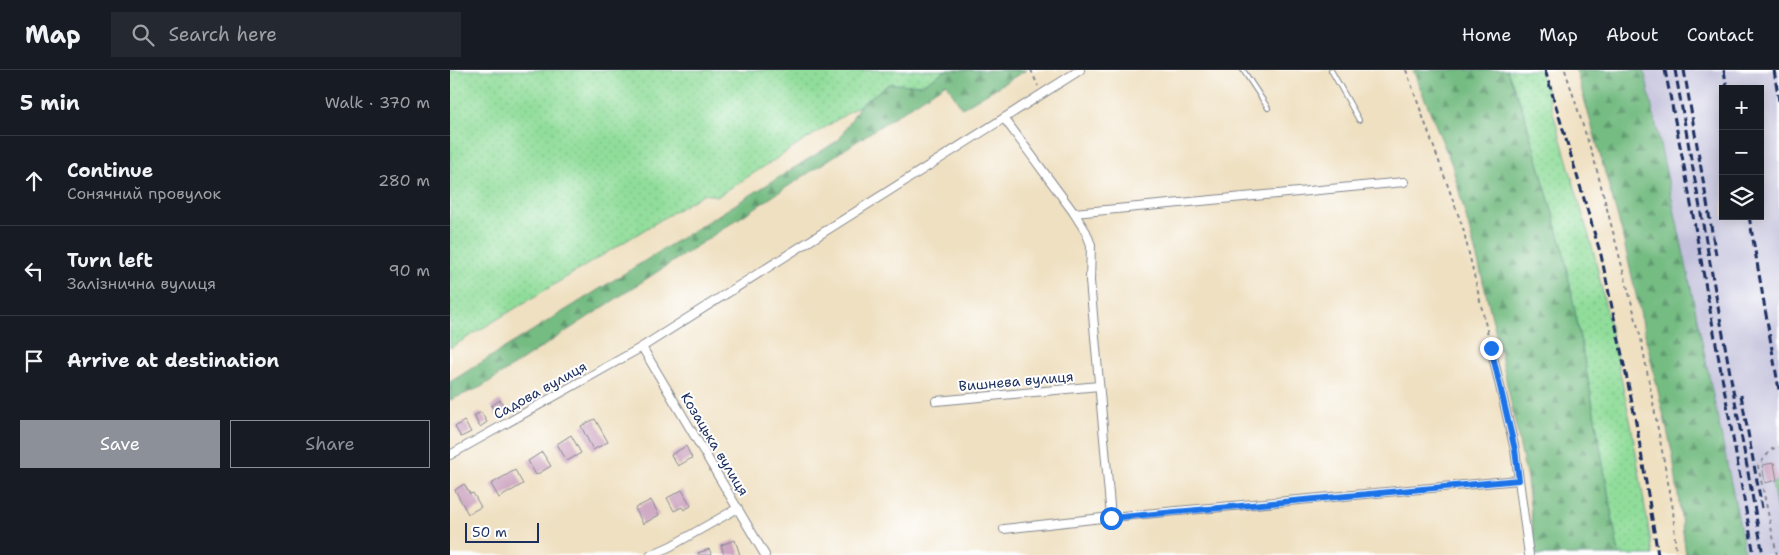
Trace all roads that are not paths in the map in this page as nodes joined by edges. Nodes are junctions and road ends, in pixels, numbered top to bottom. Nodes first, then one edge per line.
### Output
1 (1080, 70) edge
2 (1243, 70) edge
3 (1331, 70) edge
4 (1268, 108) dead end
5 (1004, 118) junction
6 (1360, 120) dead end
7 (1404, 182) dead end
8 (1074, 213) junction
9 (642, 347) junction
10 (1491, 348) road end
11 (1099, 386) junction
12 (936, 401) dead end
13 (450, 455) edge
14 (1519, 480) junction
15 (738, 508) junction
16 (1111, 518) junction
17 (1004, 529) dead end
18 (671, 546) junction
19 (651, 555) edge
20 (672, 555) edge
21 (765, 555) edge
22 (1529, 555) edge

1 - 5 street, Садова вулиця
2 - 4 lane
3 - 6 lane
5 - 8 street
5 - 9 street, Садова вулиця
7 - 8 street
8 - 11 street
9 - 13 street, Садова вулиця
9 - 15 street, Козацька вулиця
10 - 14 street
11 - 12 street, Вишнева вулиця
11 - 16 street
14 - 16 street
14 - 22 street
15 - 18 street
15 - 21 street, Козацька вулиця
16 - 17 street
18 - 19 street
18 - 20 street

